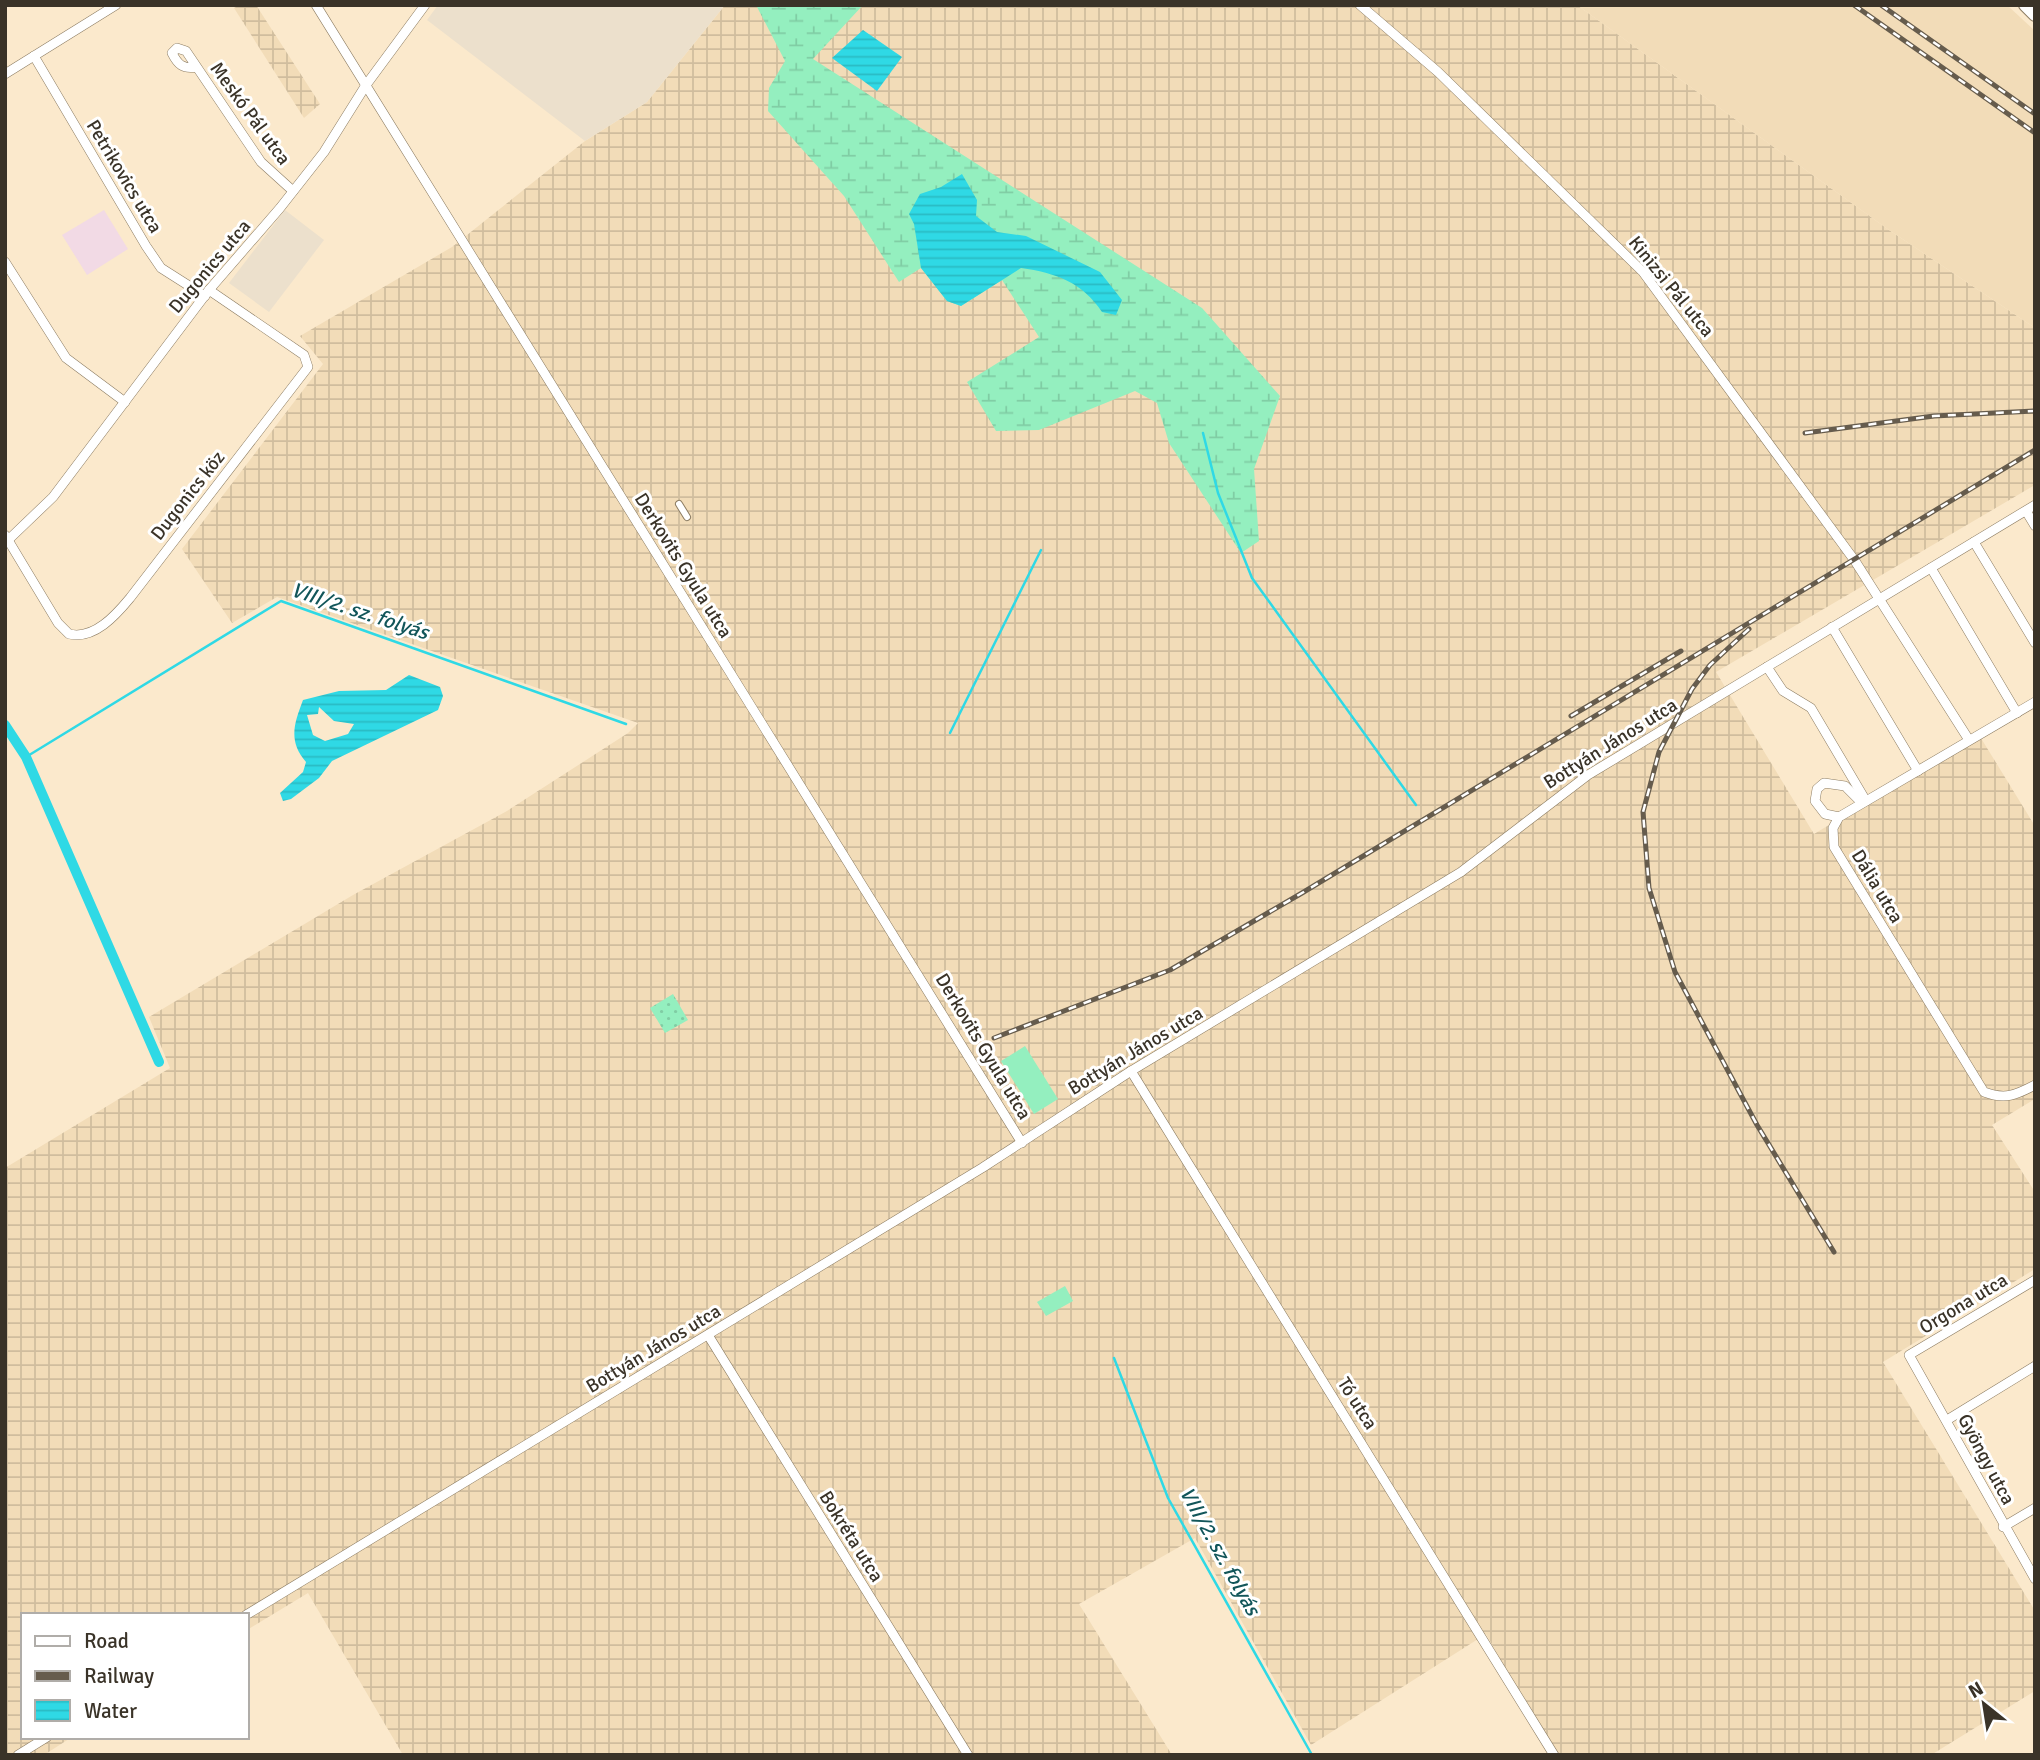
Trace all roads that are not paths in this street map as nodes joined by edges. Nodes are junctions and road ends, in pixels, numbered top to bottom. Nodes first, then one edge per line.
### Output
1 (116, 5) edge
2 (316, 5) edge
3 (425, 5) edge
4 (1360, 5) edge
5 (2025, 5) edge
6 (2035, 15) edge
7 (34, 56) junction
8 (196, 67) junction
9 (5, 74) edge
10 (366, 85) junction
11 (293, 191) junction
12 (5, 262) edge
13 (207, 293) junction
14 (125, 402) junction
15 (679, 503) dead end
16 (2035, 505) edge
17 (2026, 511) junction
18 (687, 517) dead end
19 (2035, 526) edge
20 (6, 539) edge
21 (1974, 542) junction
22 (1931, 568) junction
23 (1880, 600) junction
24 (1832, 627) junction
25 (2035, 643) edge
26 (1767, 667) junction
27 (2035, 702) edge
28 (2017, 713) junction
29 (1969, 740) junction
30 (1918, 771) junction
31 (1864, 802) junction
32 (1839, 817) junction
33 (1130, 1071) junction
34 (2035, 1085) edge
35 (1022, 1143) junction
36 (2035, 1280) edge
37 (708, 1335) junction
38 (1909, 1355) joint
39 (2035, 1366) edge
40 (1947, 1420) junction
41 (2035, 1508) edge
42 (2003, 1527) junction
43 (2035, 1579) edge
44 (248, 1614) edge
45 (44, 1739) edge
46 (18, 1755) edge
47 (968, 1755) edge
48 (1554, 1755) edge

1 - 7 street
2 - 10 street, Derkovits Gyula utca
3 - 10 street, Dugonics utca
4 - 23 street, Kinizsi Pál utca
5 - 6 main road
7 - 9 street
7 - 13 street, Petrikovics utca
8 - 8 street, Meskó Pál utca
8 - 11 street, Meskó Pál utca
10 - 11 street, Dugonics utca
10 - 35 street, Derkovits Gyula utca
11 - 13 street, Dugonics utca
12 - 14 street
13 - 14 street, Dugonics utca
13 - 20 street, Dugonics köz
14 - 20 street, Dugonics utca
15 - 18 street
16 - 17 street, Bottyán János utca
17 - 19 street
17 - 21 street, Bottyán János utca
21 - 22 street, Bottyán János utca
21 - 25 street
22 - 23 street, Bottyán János utca
22 - 28 street
23 - 24 street, Bottyán János utca
23 - 29 street, Kinizsi Pál utca
24 - 26 street, Bottyán János utca
24 - 30 street
26 - 31 street
26 - 33 street, Bottyán János utca
27 - 28 street
28 - 29 street
29 - 30 street
30 - 31 street
31 - 32 street
31 - 32 street
32 - 34 street, Dália utca
33 - 35 street, Bottyán János utca
33 - 48 street, Tó utca
35 - 37 street, Bottyán János utca
36 - 38 street, Orgona utca
37 - 44 street, Bottyán János utca
37 - 47 street, Bokréta utca
38 - 40 street, Gyöngy utca
39 - 40 street
40 - 42 street, Gyöngy utca
41 - 42 street
42 - 43 street, Gyöngy utca
45 - 46 street

